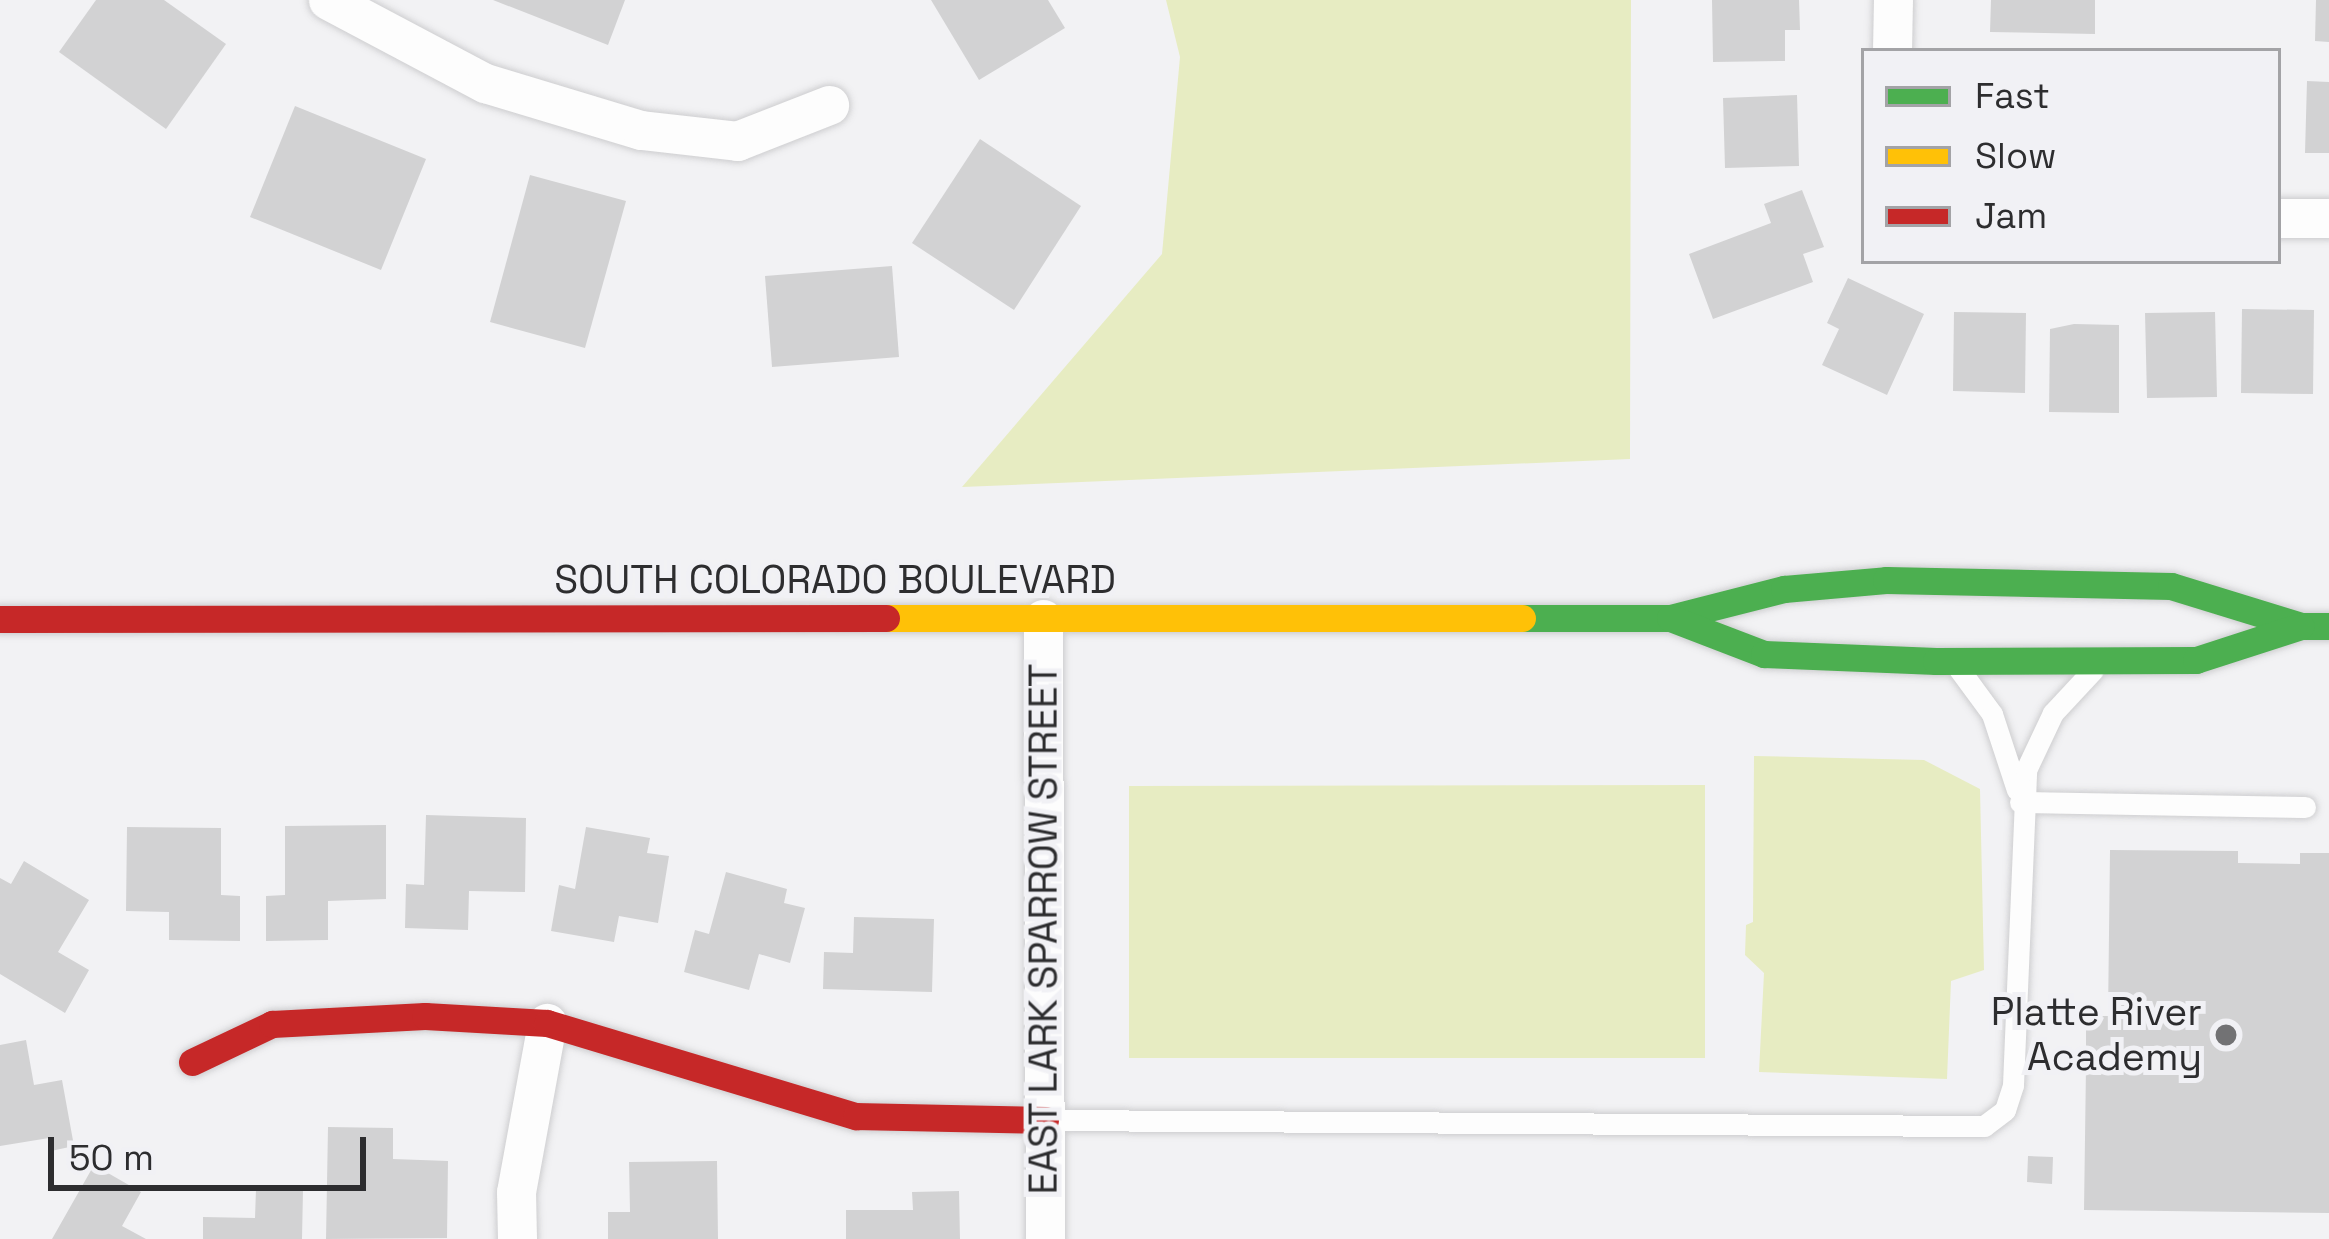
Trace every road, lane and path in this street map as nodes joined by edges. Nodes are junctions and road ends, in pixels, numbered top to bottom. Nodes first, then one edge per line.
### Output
1 (328, 0) edge
2 (1893, 0) edge
3 (1892, 48) edge
4 (829, 105) dead end
5 (2281, 218) edge
6 (2329, 218) edge
7 (1670, 618) junction
8 (0, 619) edge
9 (1042, 619) junction
10 (2315, 626) edge
11 (1951, 661) junction
12 (2102, 661) junction
13 (2020, 802) junction
14 (2306, 807) dead end
15 (547, 1024) junction
16 (192, 1062) dead end
17 (1045, 1120) junction
18 (517, 1239) edge
19 (1046, 1239) edge

1 - 4 street
2 - 3 street
5 - 6 street
7 - 9 main road, SOUTH COLORADO BOULEVARD
7 - 10 main road, SOUTH COLORADO BOULEVARD
7 - 11 main road, SOUTH COLORADO BOULEVARD
8 - 9 main road, SOUTH COLORADO BOULEVARD
9 - 17 street, EAST LARK SPARROW STREET
10 - 12 main road, SOUTH COLORADO BOULEVARD
11 - 12 main road, SOUTH COLORADO BOULEVARD
11 - 13 lane
12 - 13 lane
13 - 14 lane
13 - 17 lane
15 - 16 main road
15 - 17 main road
15 - 18 street
17 - 19 street, EAST LARK SPARROW STREET

